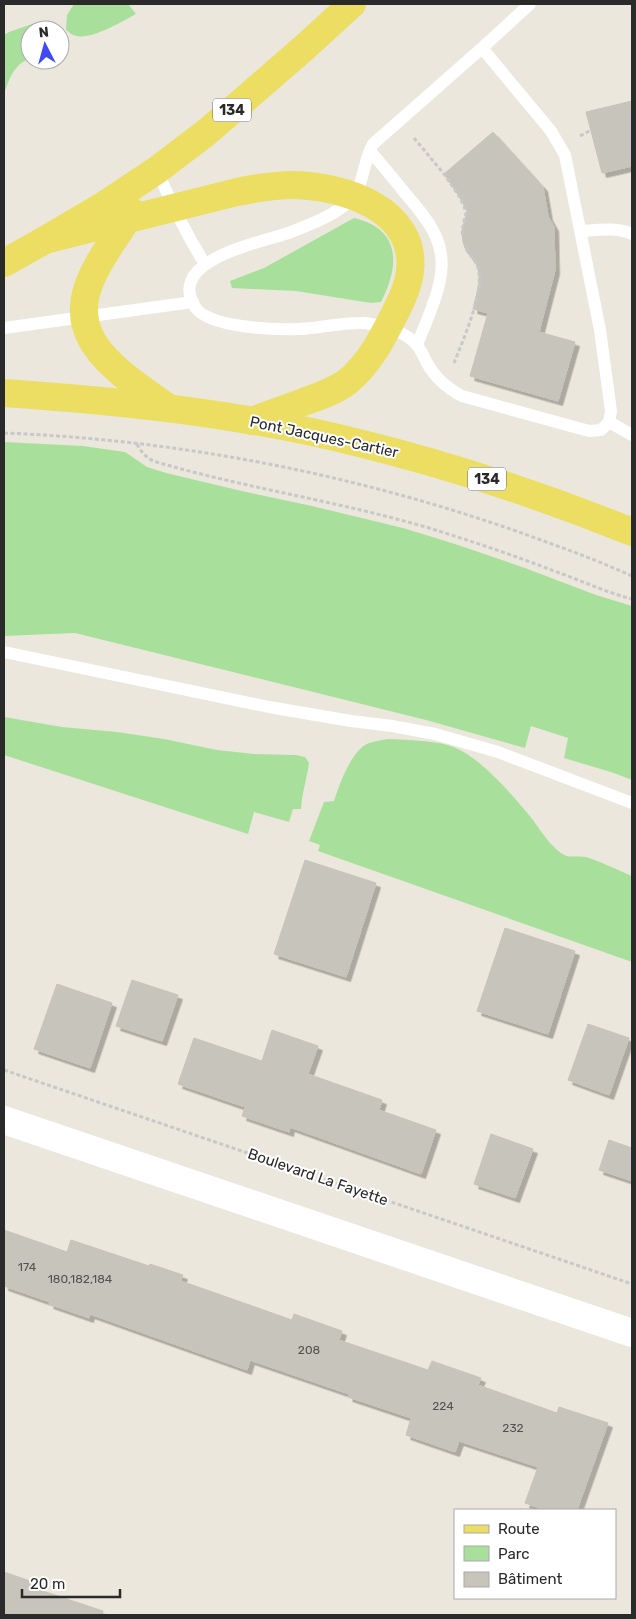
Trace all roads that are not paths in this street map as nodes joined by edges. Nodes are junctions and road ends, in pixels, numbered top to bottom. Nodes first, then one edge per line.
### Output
1 (352, 4) edge
2 (530, 4) edge
3 (482, 48) junction
4 (370, 150) junction
5 (157, 170) junction
6 (355, 196) junction
7 (173, 208) junction
8 (127, 220) junction
9 (581, 231) junction
10 (632, 234) edge
11 (45, 240) junction
12 (4, 263) edge
13 (205, 264) junction
14 (193, 302) junction
15 (84, 317) junction
16 (4, 328) edge
17 (387, 328) junction
18 (417, 346) junction
19 (4, 393) edge
20 (168, 408) junction
21 (252, 421) junction
22 (609, 422) junction
23 (632, 435) edge
24 (632, 532) edge
25 (4, 652) edge
26 (632, 803) edge
27 (4, 1120) edge
28 (632, 1332) edge

1 - 5 main road, 134
2 - 3 lane
3 - 4 lane
3 - 9 lane
4 - 6 lane
4 - 18 lane
5 - 7 lane
5 - 8 main road
5 - 11 main road, 134
6 - 7 main road
6 - 13 lane
6 - 17 main road
7 - 8 main road
7 - 13 lane
8 - 11 main road
8 - 15 main road
9 - 10 lane
9 - 22 lane
11 - 12 main road, 134
13 - 14 lane
14 - 15 lane
14 - 17 lane
15 - 16 lane
15 - 20 main road
17 - 18 lane
17 - 21 main road
18 - 22 lane
19 - 20 main road, Pont Jacques-Cartier / 134
20 - 21 main road, Pont Jacques-Cartier / 134
21 - 24 main road, Pont Jacques-Cartier / 134
22 - 23 lane
25 - 26 lane
27 - 28 street

